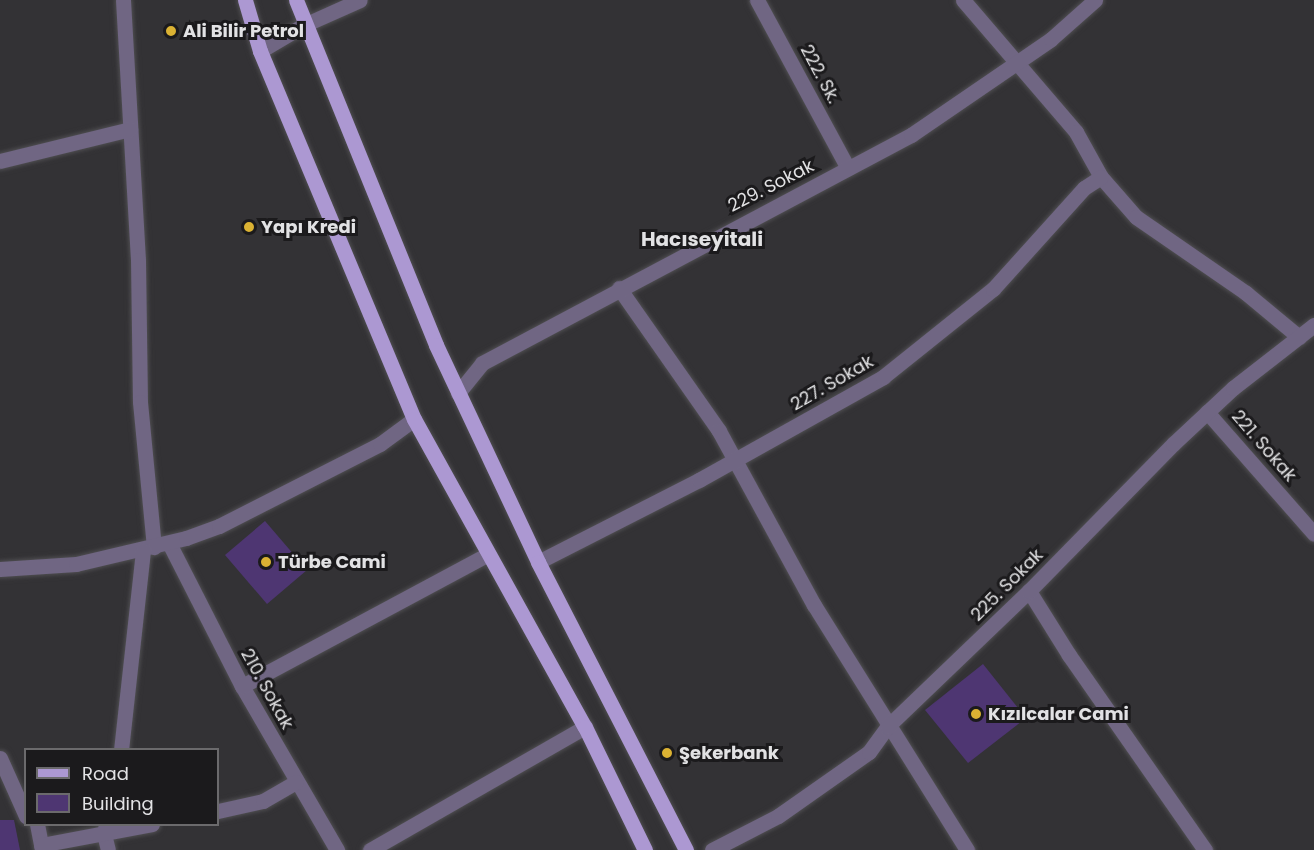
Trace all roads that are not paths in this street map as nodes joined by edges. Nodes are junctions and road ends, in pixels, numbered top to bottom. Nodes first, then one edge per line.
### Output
1 (123, 0) edge
2 (245, 0) edge
3 (296, 0) edge
4 (360, 0) edge
5 (758, 0) edge
6 (963, 0) edge
7 (1095, 0) edge
8 (304, 25) junction
9 (260, 51) junction
10 (1019, 62) junction
11 (130, 129) junction
12 (0, 161) edge
13 (848, 168) junction
14 (1101, 177) junction
15 (619, 288) junction
16 (1314, 325) edge
17 (1299, 337) junction
18 (458, 393) junction
19 (1207, 412) junction
20 (414, 419) junction
21 (736, 460) junction
22 (1314, 534) edge
23 (155, 547) junction
24 (486, 555) junction
25 (538, 562) junction
26 (0, 569) edge
27 (1029, 591) junction
28 (242, 686) junction
29 (585, 727) junction
30 (887, 727) junction
31 (121, 748) edge
32 (0, 758) edge
33 (296, 782) junction
34 (7, 783) edge
35 (219, 811) edge
36 (24, 813) edge
37 (37, 826) edge
38 (140, 826) edge
39 (105, 829) edge
40 (42, 848) edge
41 (108, 850) edge
42 (337, 850) edge
43 (370, 850) edge
44 (645, 850) edge
45 (686, 850) edge
46 (712, 850) edge
47 (967, 850) edge
48 (1205, 850) edge

1 - 11 street
2 - 9 main road
3 - 8 main road
4 - 8 street
5 - 13 street, 222. Sk.
6 - 10 street
7 - 10 street, 229. Sokak
8 - 9 street
8 - 18 main road
9 - 20 main road
10 - 13 street, 229. Sokak
10 - 14 street
11 - 12 street
11 - 23 street
13 - 15 street, 229. Sokak
14 - 17 street
14 - 21 street, 227. Sokak
15 - 18 street, 229. Sokak
15 - 21 street
16 - 17 street, 225. Sokak
17 - 19 street, 225. Sokak
18 - 25 main road
19 - 22 street, 221. Sokak
19 - 27 street, 225. Sokak
20 - 23 street
20 - 24 main road
21 - 25 street, 227. Sokak
21 - 30 street
23 - 26 street
23 - 28 street, 210. Sokak
23 - 31 street
24 - 28 street
24 - 29 main road
25 - 45 main road
27 - 30 street, 225. Sokak
27 - 48 street
28 - 33 street, 210. Sokak
29 - 43 street
29 - 44 main road
30 - 46 street, 225. Sokak
30 - 47 street
32 - 34 street
33 - 35 street
33 - 42 street, 210. Sokak
34 - 36 street
37 - 40 street
38 - 39 street
39 - 40 street
39 - 41 street

